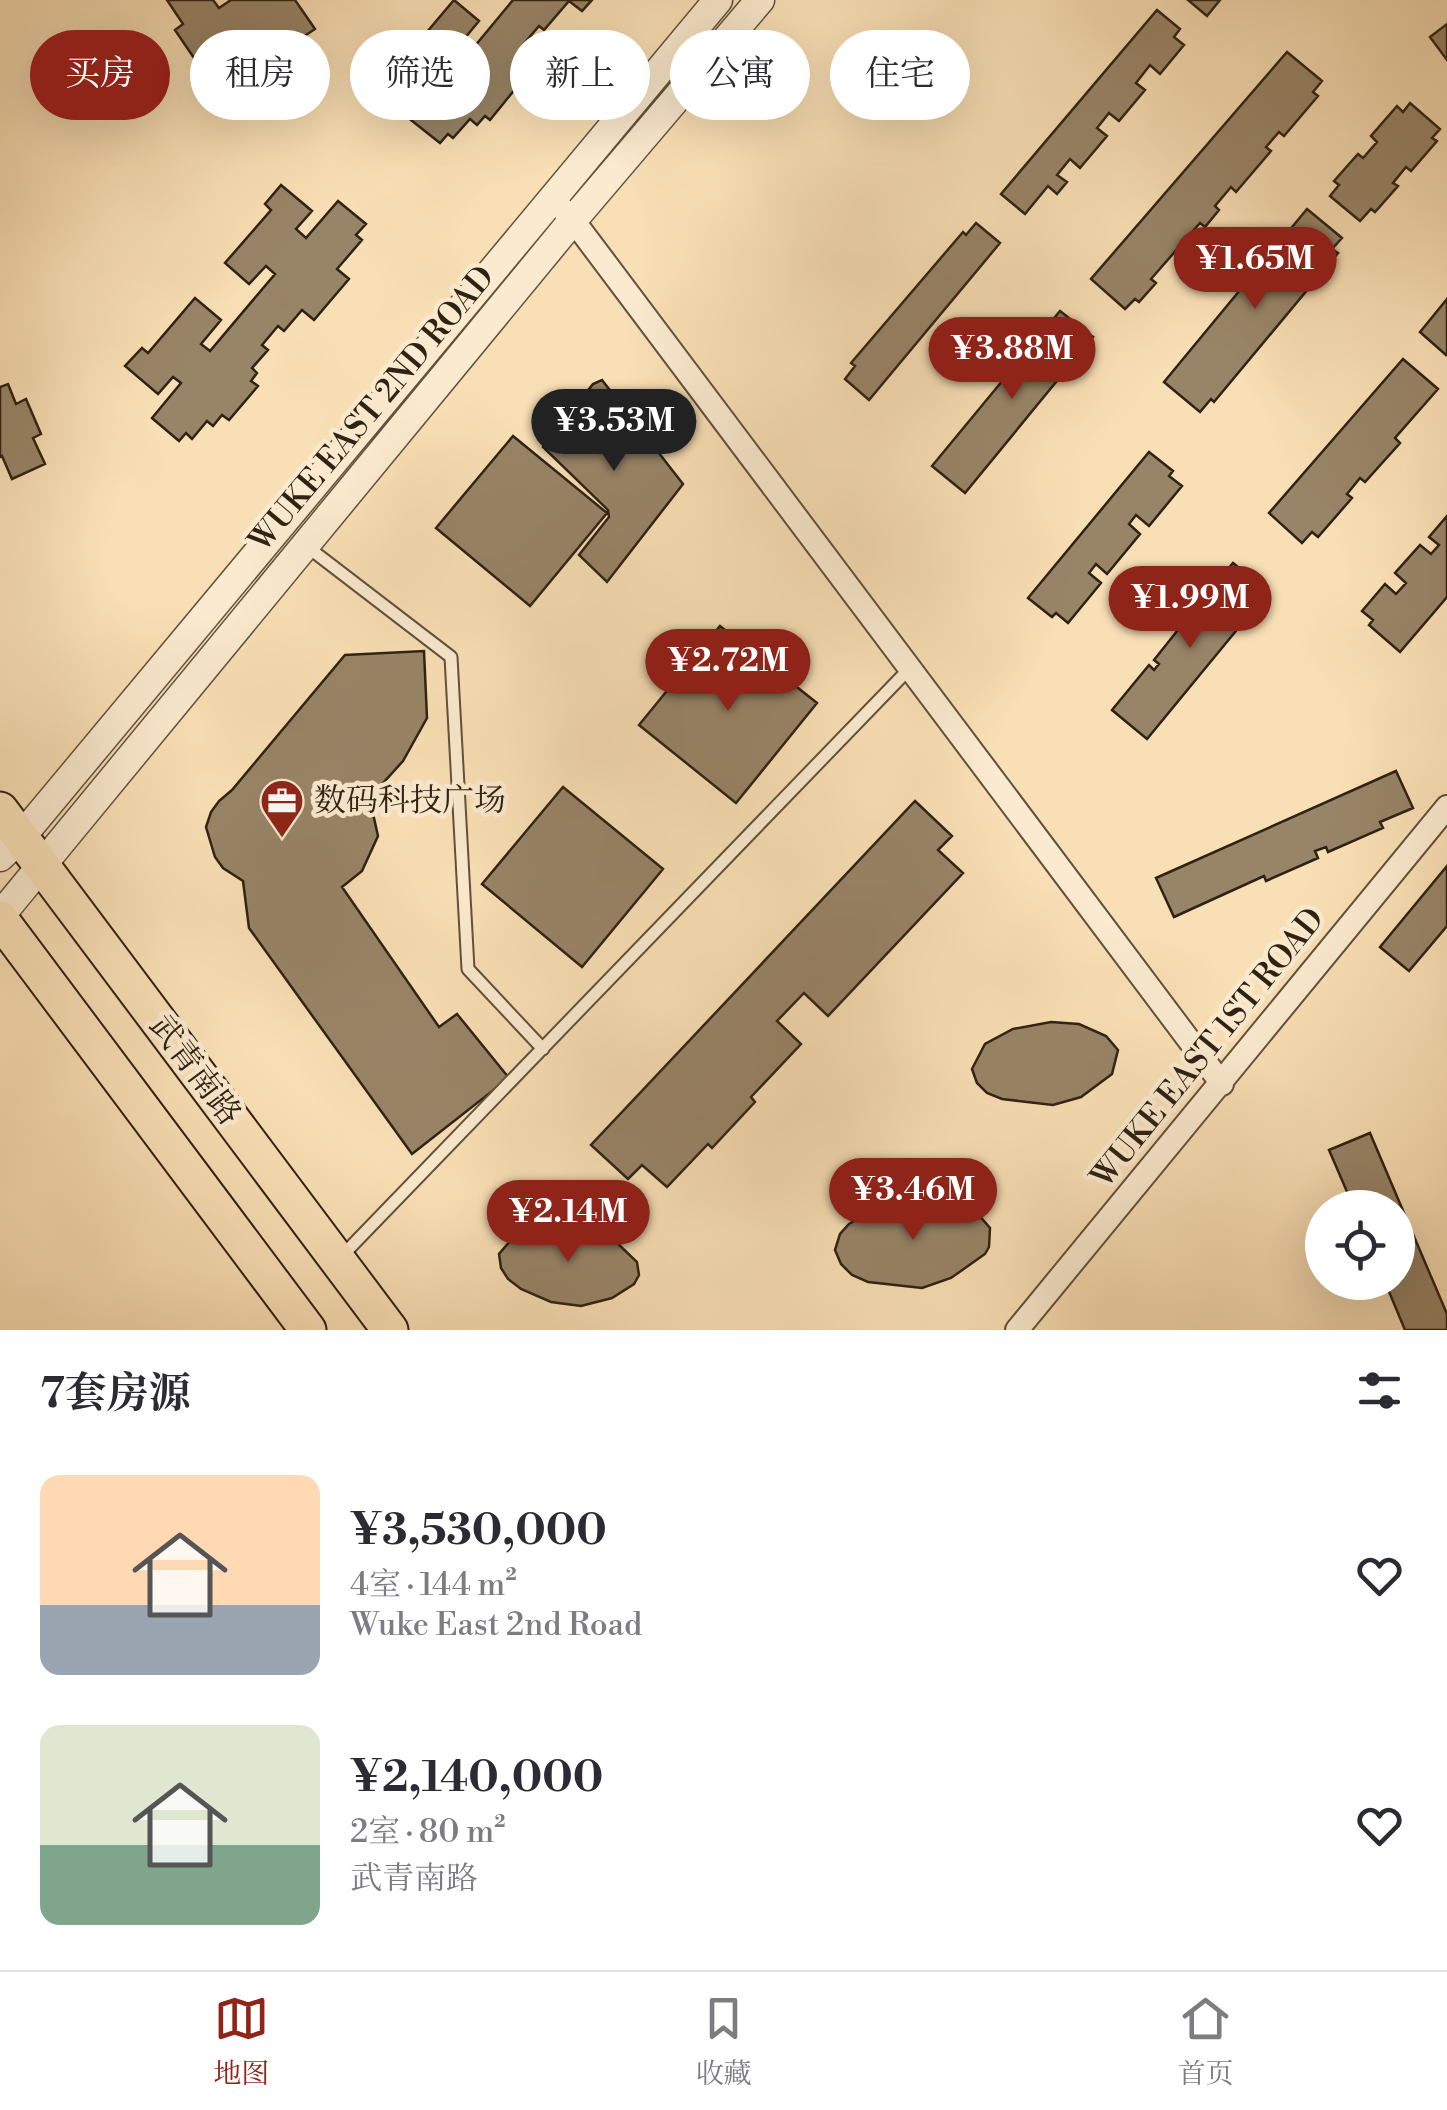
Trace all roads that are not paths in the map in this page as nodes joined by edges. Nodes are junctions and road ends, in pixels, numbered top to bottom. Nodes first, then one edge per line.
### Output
1 (718, 0) edge
2 (760, 0) edge
3 (551, 196) junction
4 (574, 220) junction
5 (305, 545) junction
6 (910, 668) junction
7 (1447, 806) edge
8 (16, 842) edge
9 (0, 918) edge
10 (543, 1049) junction
11 (1222, 1084) junction
12 (337, 1262) junction
13 (308, 1330) edge
14 (390, 1330) edge
15 (1017, 1330) edge

1 - 3 street, WUKE EAST 2ND ROAD
2 - 4 street, WUKE EAST 2ND ROAD
3 - 4 street
3 - 8 street, WUKE EAST 2ND ROAD
4 - 5 street, WUKE EAST 2ND ROAD
4 - 6 street
5 - 8 street, WUKE EAST 2ND ROAD
5 - 10 lane
6 - 10 lane
6 - 11 street
7 - 11 street, WUKE EAST 1ST ROAD
8 - 9 street
8 - 12 main road, 武青南路
9 - 13 main road, 武青南路
10 - 12 lane
11 - 15 street, WUKE EAST 1ST ROAD
12 - 14 main road, 武青南路

